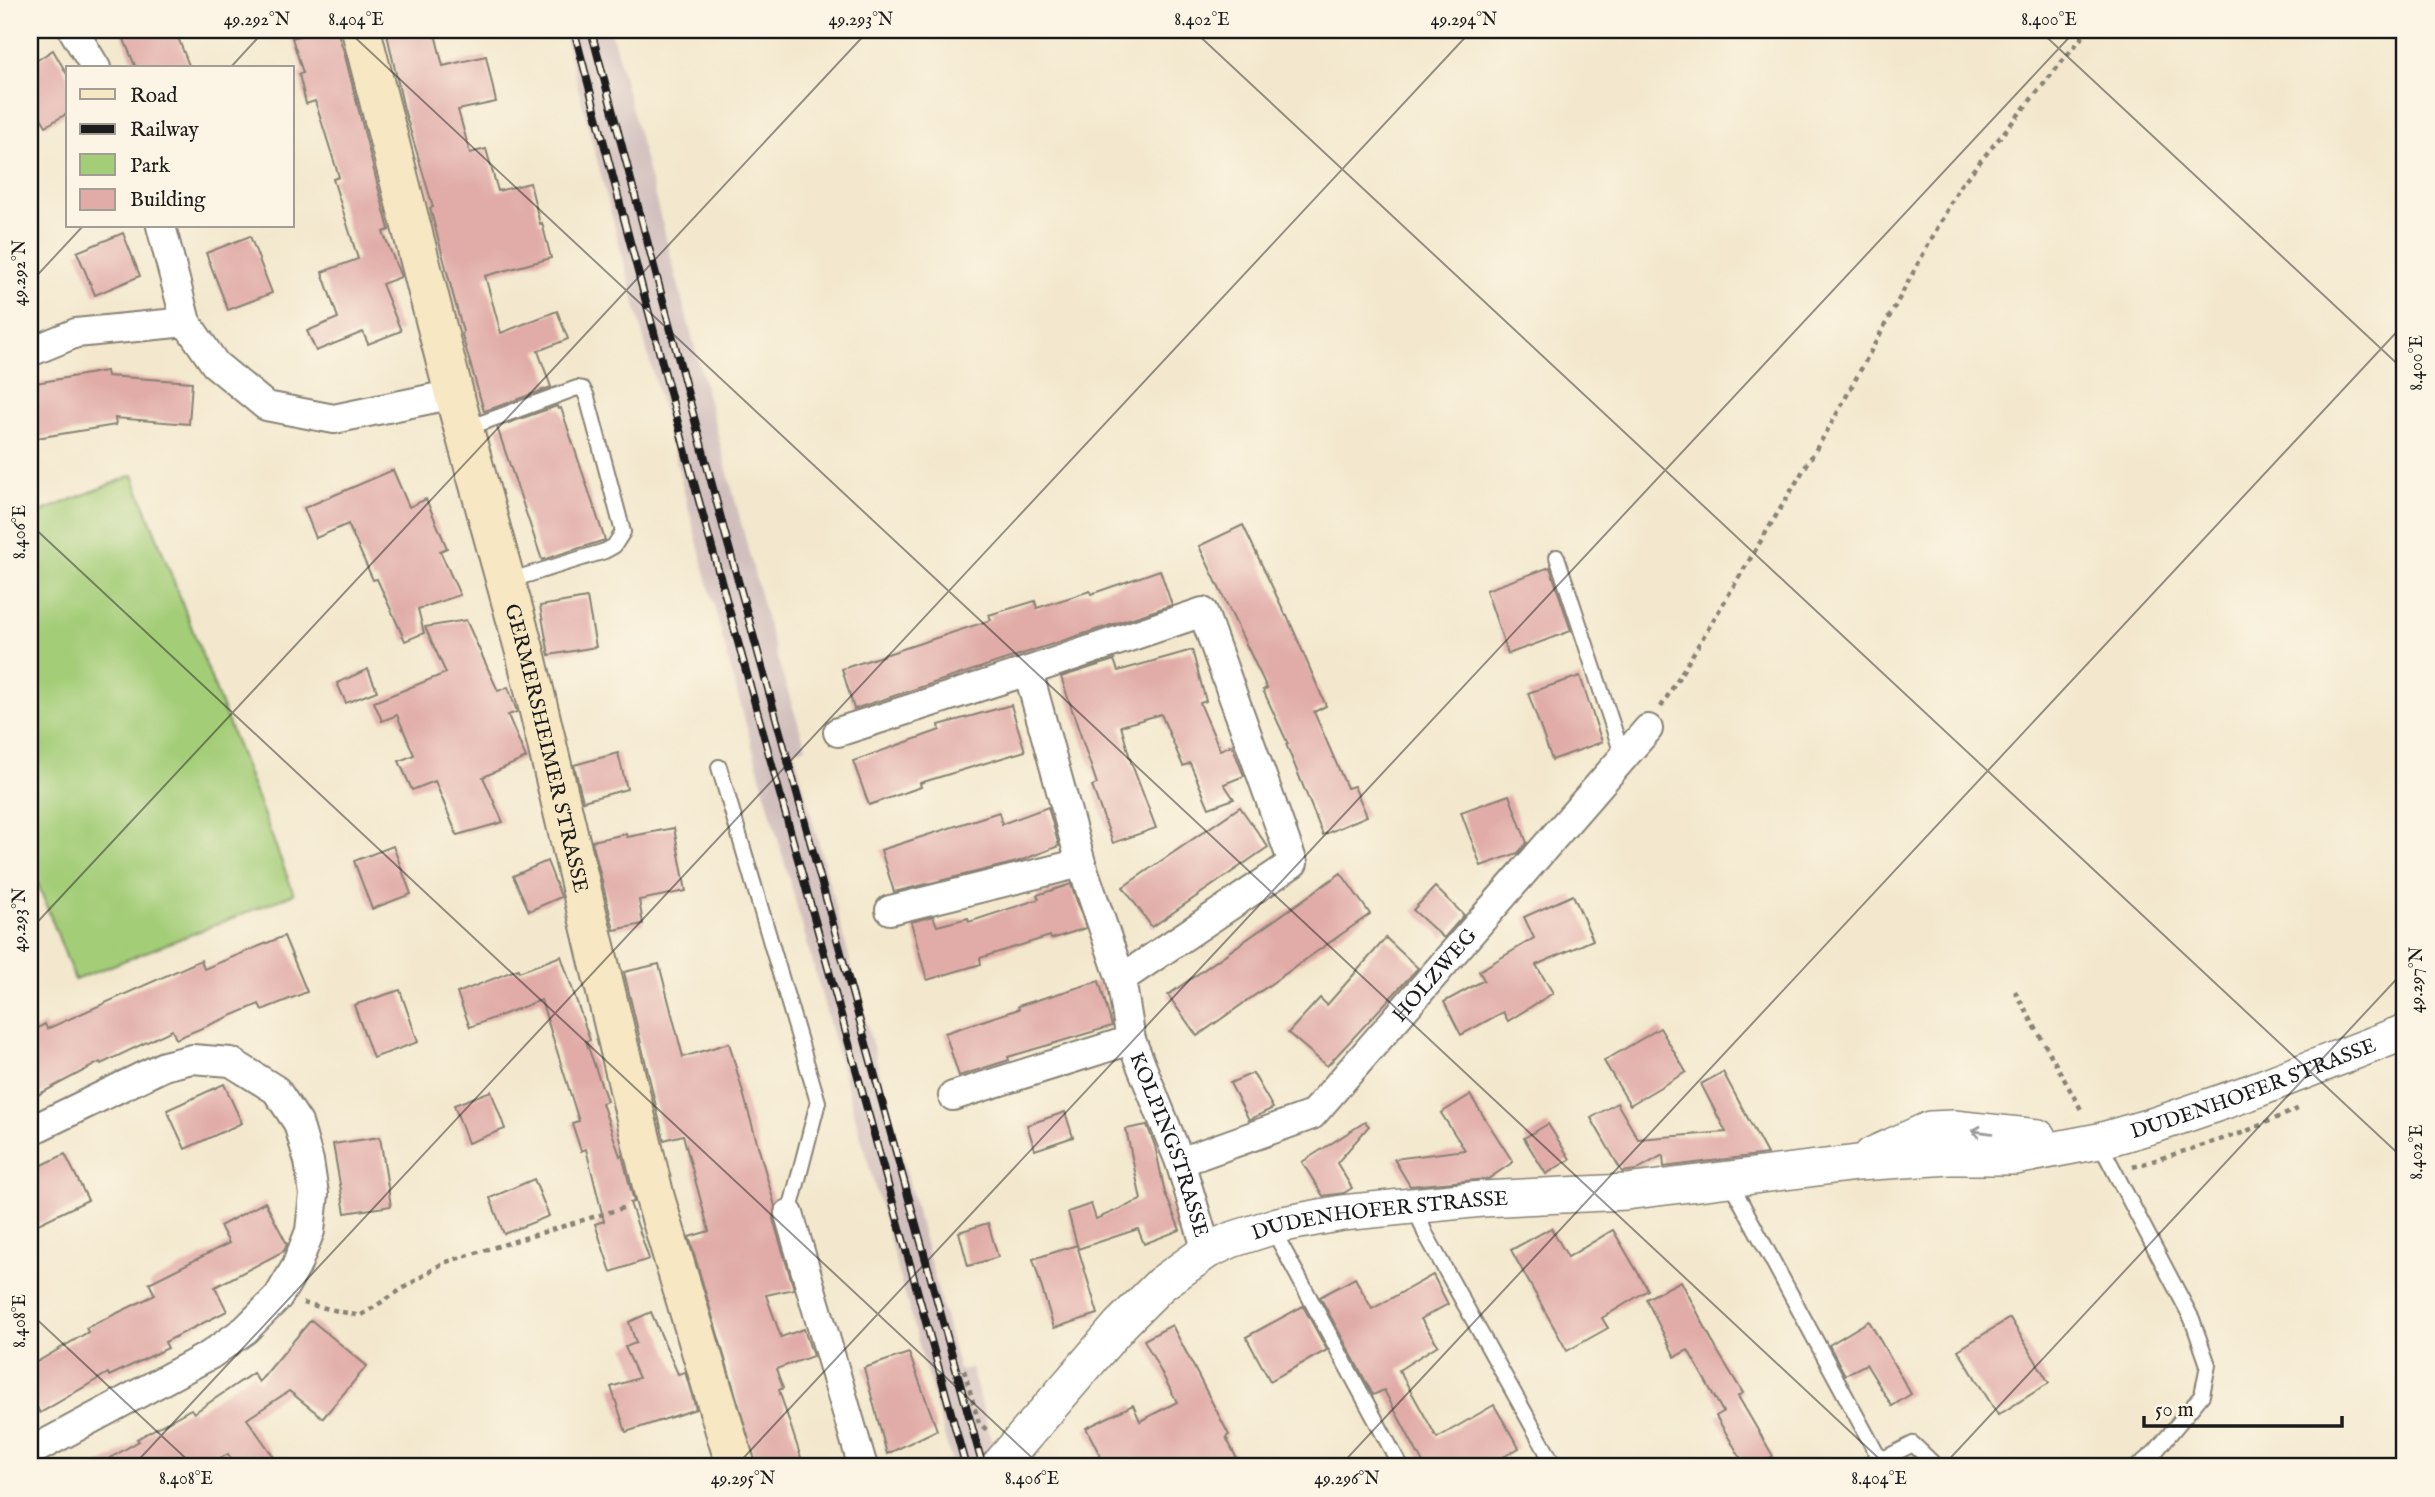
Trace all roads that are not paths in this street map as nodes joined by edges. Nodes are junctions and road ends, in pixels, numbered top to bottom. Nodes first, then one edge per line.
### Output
1 (73, 30) edge
2 (361, 30) edge
3 (95, 66) edge
4 (162, 228) edge
5 (186, 322) junction
6 (30, 352) edge
7 (459, 412) junction
8 (1557, 557) dead end
9 (505, 582) junction
10 (1028, 671) junction
11 (1648, 729) road end
12 (838, 732) dead end
13 (1623, 757) junction
14 (719, 767) dead end
15 (1082, 863) junction
16 (890, 910) dead end
17 (1121, 979) junction
18 (2405, 1032) edge
19 (1131, 1041) junction
20 (953, 1096) dead end
21 (30, 1130) edge
22 (2099, 1141) junction
23 (1180, 1162) junction
24 (1729, 1180) junction
25 (1414, 1206) junction
26 (789, 1214) joint
27 (1271, 1227) junction
28 (1207, 1251) junction
29 (30, 1452) edge
30 (1007, 1462) edge
31 (736, 1467) edge
32 (863, 1467) edge
33 (1401, 1467) edge
34 (1555, 1467) edge
35 (1937, 1467) edge
36 (2137, 1467) edge

1 - 3 street
2 - 7 main road, GERMERSHEIMER STRASSE
4 - 5 street
5 - 6 street
5 - 7 street
7 - 9 main road, GERMERSHEIMER STRASSE
7 - 9 lane
8 - 13 lane
9 - 31 main road, GERMERSHEIMER STRASSE
10 - 12 street
10 - 15 street, KOLPINGSTRASSE
10 - 17 street
11 - 13 street, HOLZWEG
13 - 23 street, HOLZWEG
14 - 26 lane
15 - 16 street
15 - 17 street, KOLPINGSTRASSE
17 - 19 street, KOLPINGSTRASSE
18 - 22 street, DUDENHOFER STRASSE
19 - 20 street, KOLPINGSTRASSE
19 - 23 street, KOLPINGSTRASSE
21 - 29 street
22 - 24 street, DUDENHOFER STRASSE
22 - 36 lane
23 - 28 street, KOLPINGSTRASSE
24 - 25 street, DUDENHOFER STRASSE
24 - 35 lane
25 - 27 street, DUDENHOFER STRASSE
25 - 34 lane
26 - 32 street
27 - 28 street, DUDENHOFER STRASSE
27 - 33 lane
28 - 30 street, DUDENHOFER STRASSE

